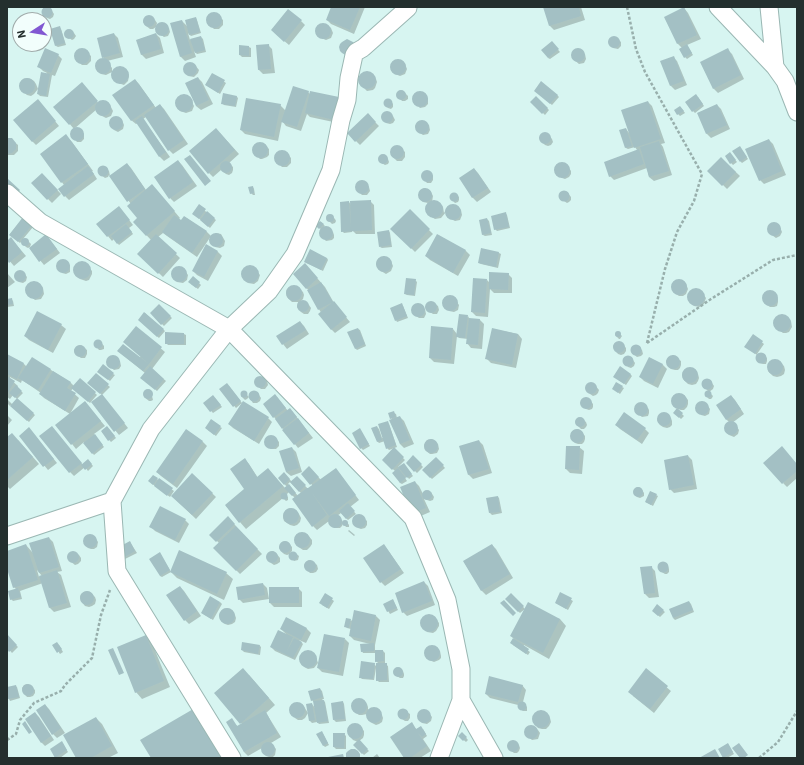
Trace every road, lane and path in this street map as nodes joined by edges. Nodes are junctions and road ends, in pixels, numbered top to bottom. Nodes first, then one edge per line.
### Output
1 (627, 7) edge
2 (718, 7) edge
3 (769, 7) edge
4 (408, 8) edge
5 (775, 67) junction
6 (797, 112) edge
7 (7, 193) edge
8 (797, 256) edge
9 (229, 329) junction
10 (112, 501) junction
11 (7, 536) edge
12 (117, 571) junction
13 (461, 700) junction
14 (797, 711) edge
15 (7, 740) edge
16 (232, 758) edge
17 (439, 758) edge
18 (494, 758) edge
19 (759, 758) edge

1 - 8 path
2 - 5 street
3 - 5 street
4 - 9 street
5 - 6 street
7 - 9 street
9 - 10 street
9 - 13 street
10 - 11 street
10 - 12 street
12 - 15 path
12 - 16 street
13 - 17 street
13 - 18 street
14 - 19 path

